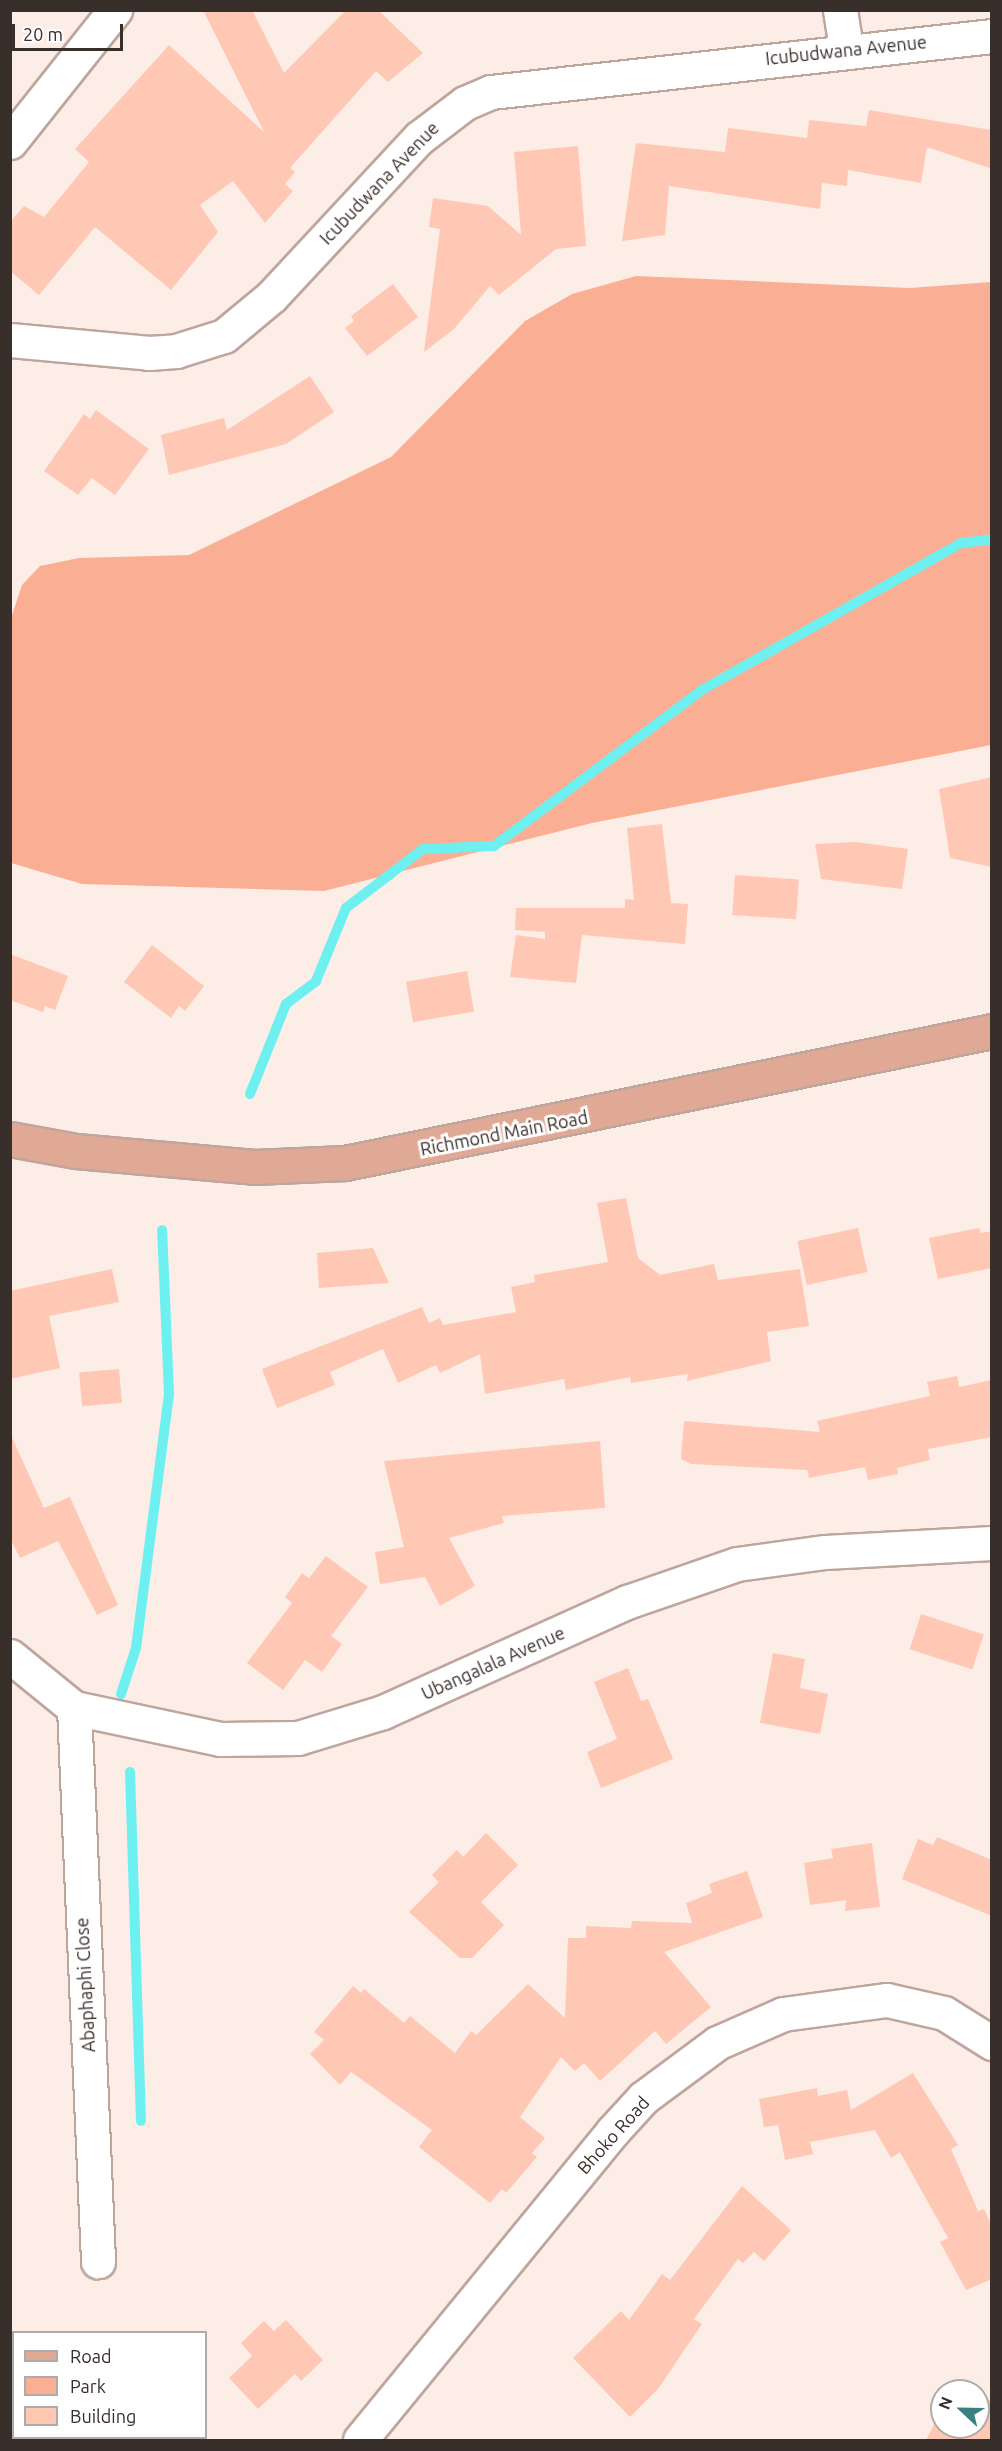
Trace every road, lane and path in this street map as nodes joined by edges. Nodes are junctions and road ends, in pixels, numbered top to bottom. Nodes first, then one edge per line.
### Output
1 (116, 10) edge
2 (840, 10) edge
3 (992, 36) edge
4 (846, 49) junction
5 (10, 142) edge
6 (10, 340) edge
7 (992, 1031) edge
8 (10, 1138) edge
9 (992, 1544) edge
10 (10, 1656) edge
11 (74, 1708) junction
12 (992, 2043) edge
13 (98, 2261) dead end
14 (360, 2440) edge

1 - 5 street
2 - 4 street
3 - 4 street, Icubudwana Avenue
4 - 6 street, Icubudwana Avenue
7 - 8 main road, Richmond Main Road
9 - 11 street, Ubangalala Avenue
10 - 11 street, Ubangalala Avenue
11 - 13 street, Abaphaphi Close
12 - 14 street, Bhoko Road

